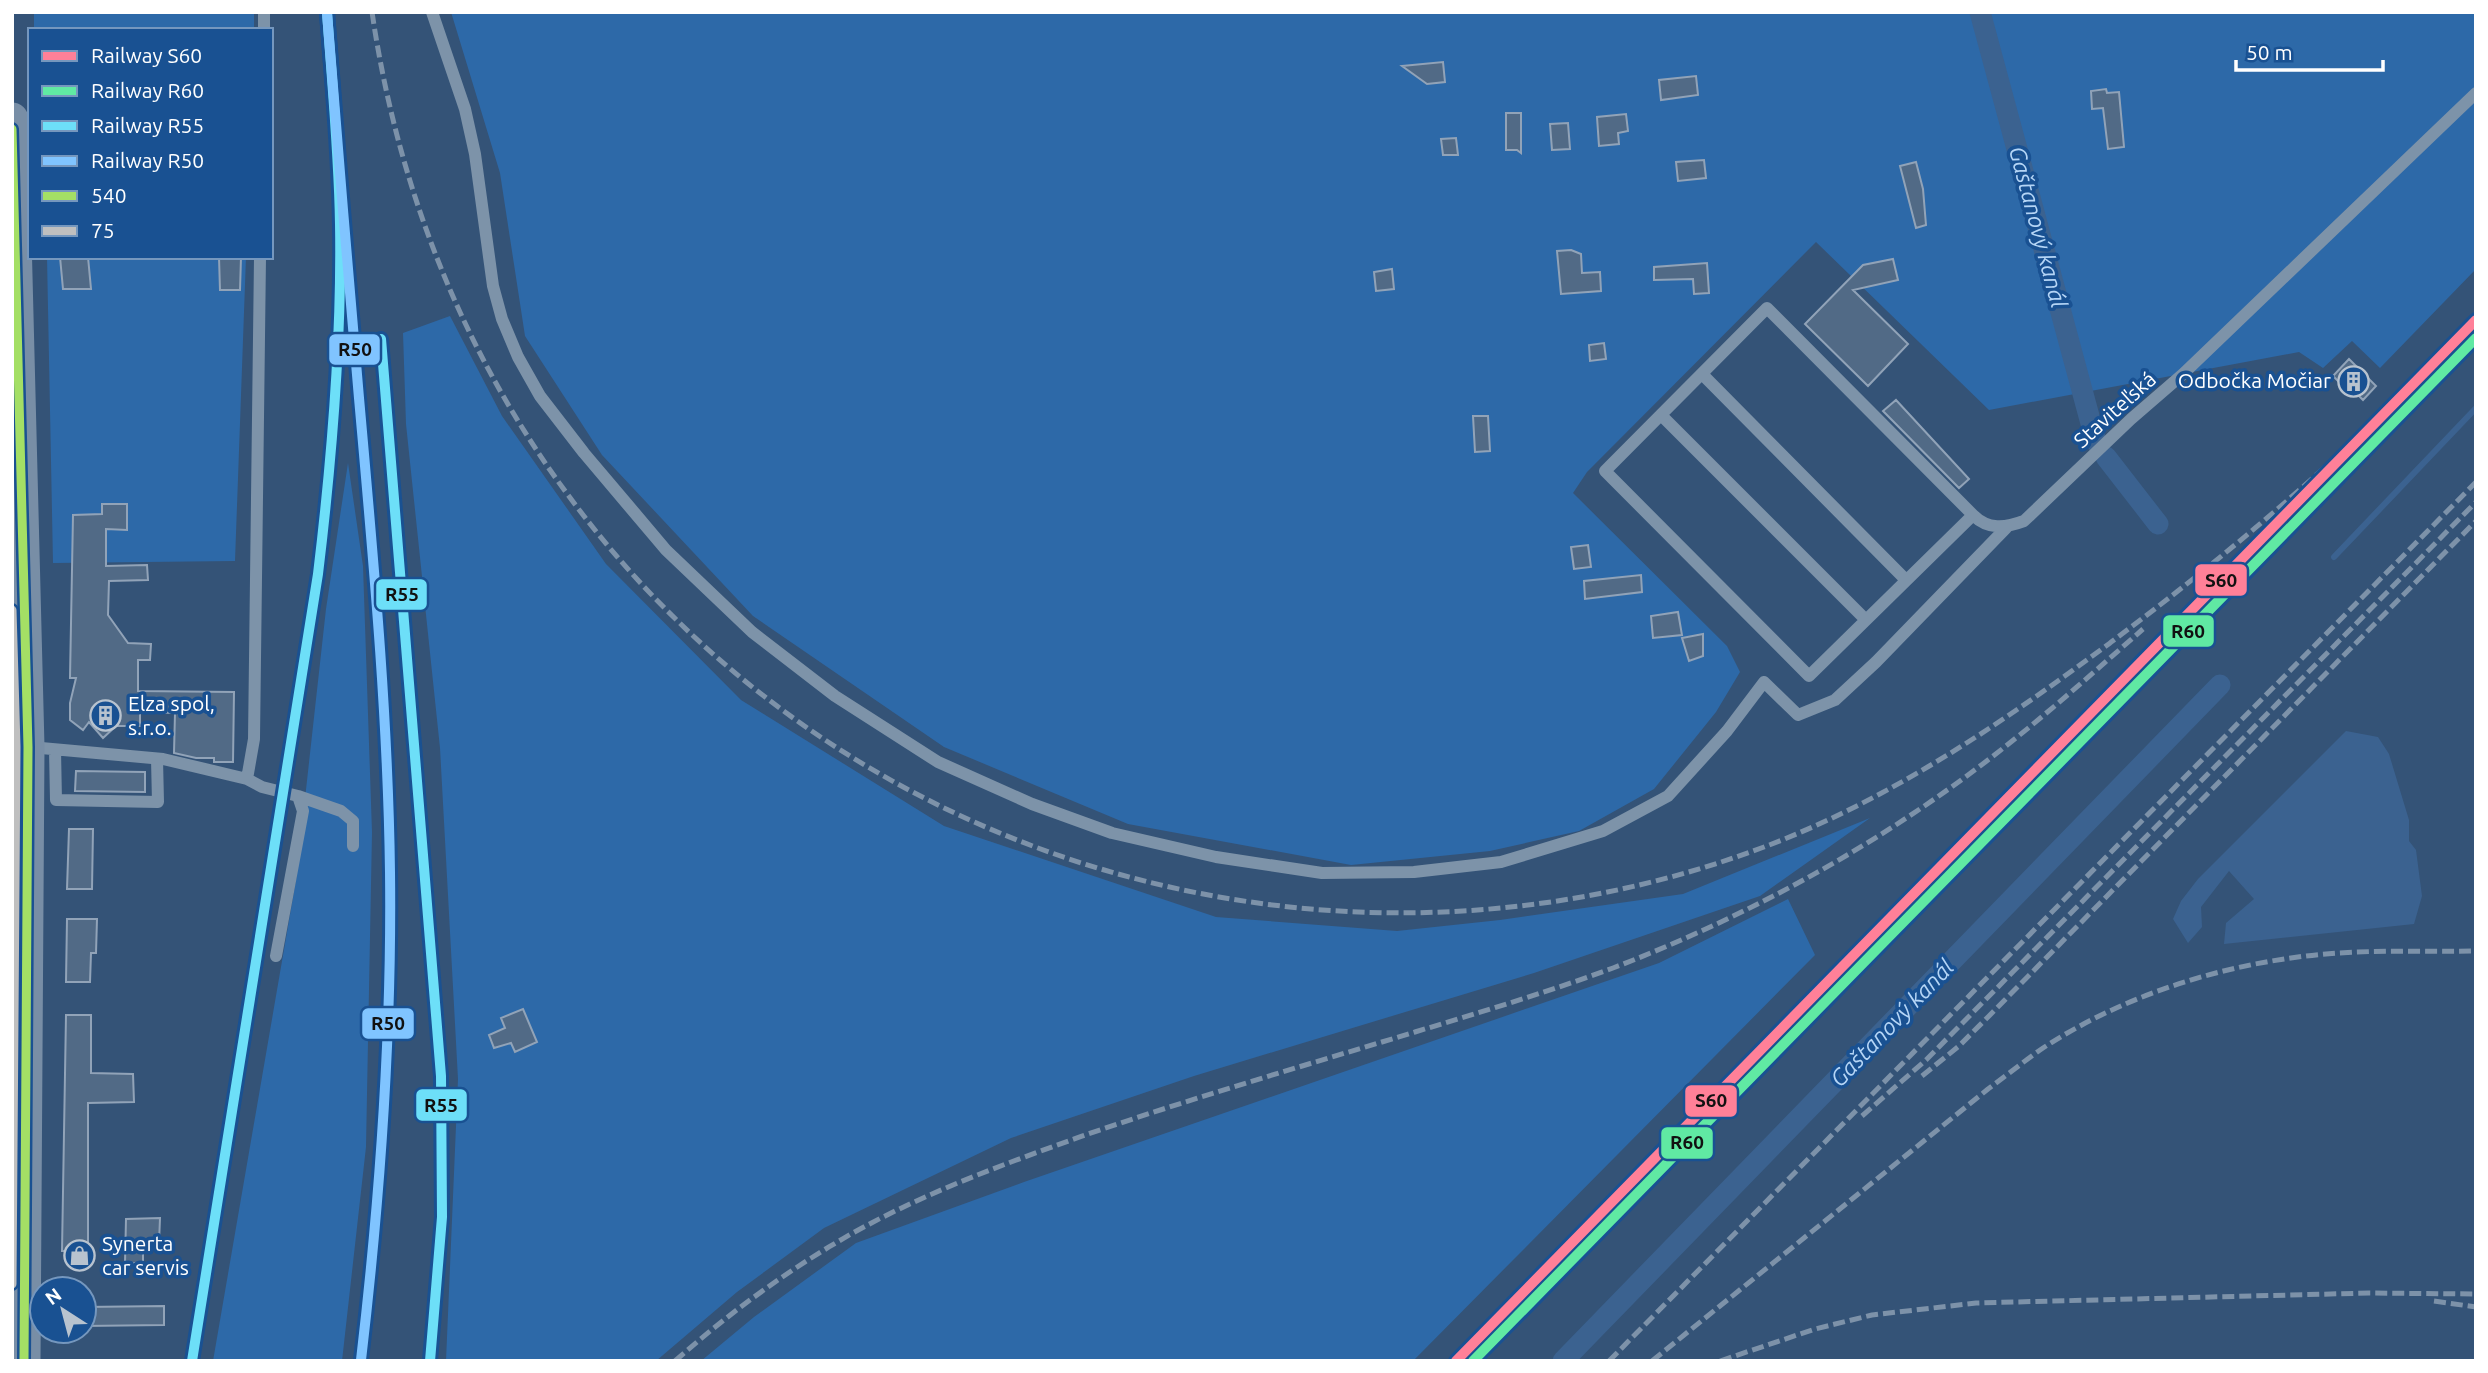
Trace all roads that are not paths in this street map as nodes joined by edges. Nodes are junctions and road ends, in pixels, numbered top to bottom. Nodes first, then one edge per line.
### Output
1 (432, 12) edge
2 (2476, 93) edge
3 (12, 119) edge
4 (260, 259) edge
5 (1702, 374) junction
6 (1661, 415) junction
7 (1973, 515) junction
8 (2007, 527) junction
9 (1906, 580) junction
10 (1866, 620) junction
11 (42, 748) junction
12 (157, 759) junction
13 (247, 779) junction
14 (298, 796) junction
15 (353, 846) dead end
16 (276, 956) dead end
17 (24, 1361) edge

1 - 8 lane, Staviteľská
2 - 8 lane, Staviteľská
3 - 11 main road
4 - 13 lane
5 - 6 lane
5 - 7 lane
5 - 9 lane
6 - 10 lane
6 - 10 lane
7 - 8 lane
7 - 9 lane
9 - 10 lane
11 - 12 lane
11 - 12 lane
11 - 17 main road
12 - 13 lane
13 - 14 lane
14 - 15 lane
14 - 16 lane

